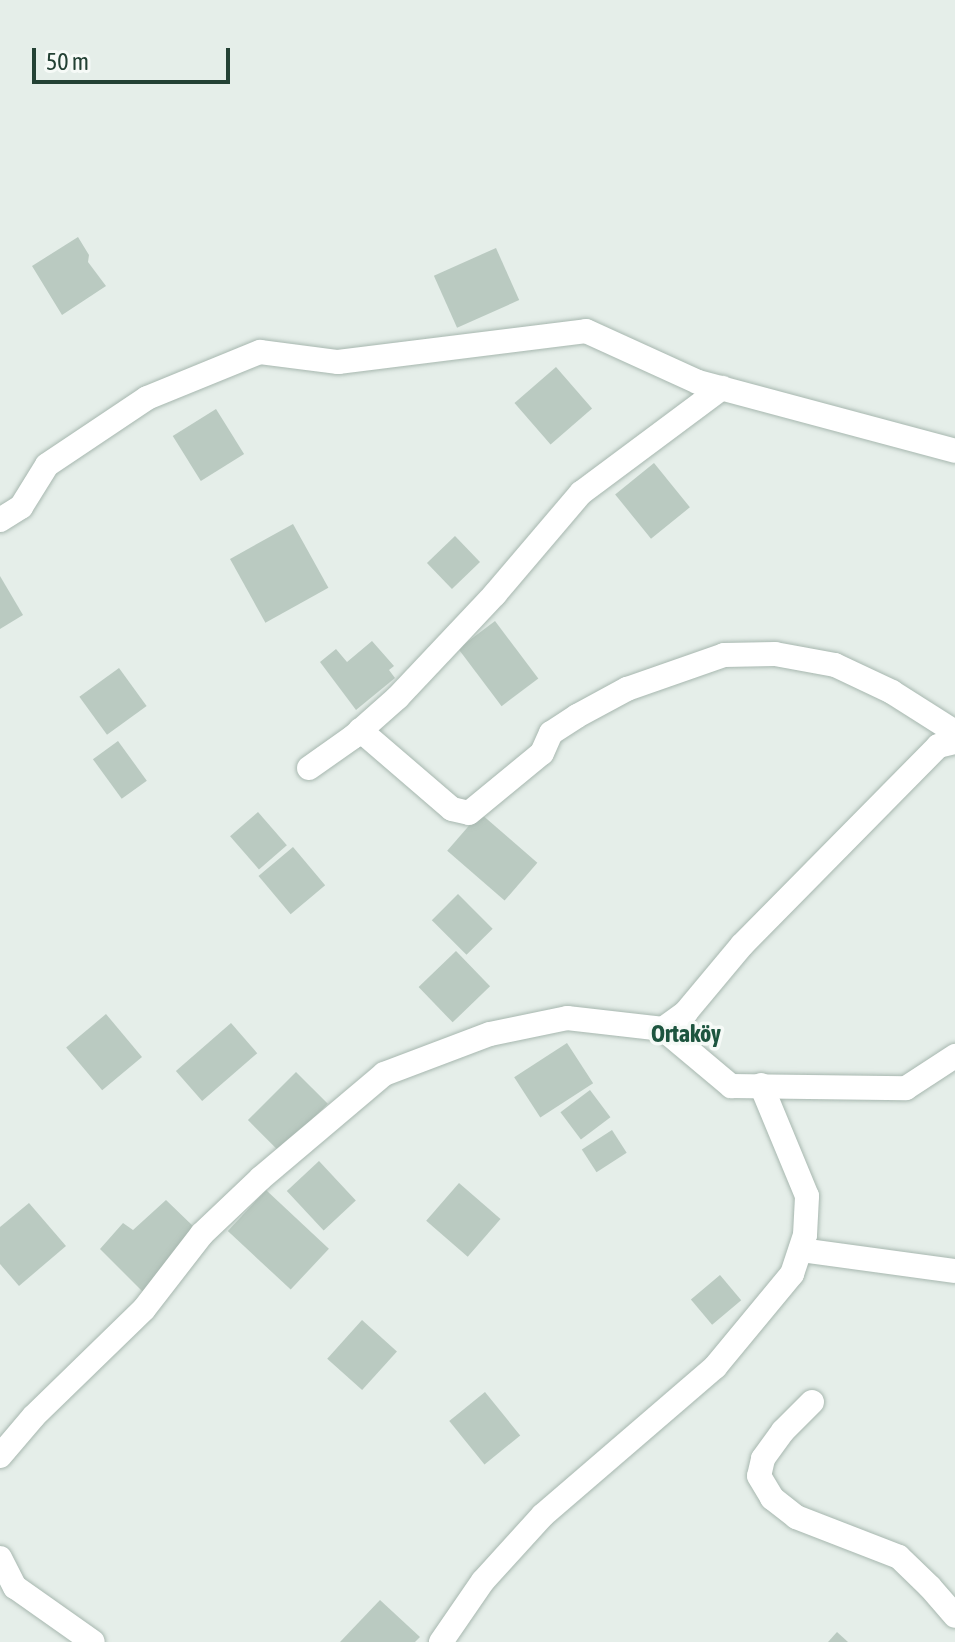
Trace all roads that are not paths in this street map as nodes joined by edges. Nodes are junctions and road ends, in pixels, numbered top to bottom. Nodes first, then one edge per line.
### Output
1 (722, 388) junction
2 (955, 451) edge
3 (0, 520) edge
4 (360, 730) junction
5 (955, 732) edge
6 (955, 742) edge
7 (309, 768) dead end
8 (663, 1029) junction
9 (955, 1056) edge
10 (761, 1085) junction
11 (801, 1250) junction
12 (955, 1271) edge
13 (812, 1402) dead end
14 (0, 1456) edge
15 (0, 1558) edge
16 (955, 1616) edge
17 (93, 1642) edge
18 (441, 1642) edge

1 - 2 street
1 - 3 street
1 - 4 street
4 - 5 street
4 - 7 street
6 - 8 street
8 - 10 street
8 - 14 street
9 - 10 street
10 - 11 street
11 - 12 street
11 - 18 street
13 - 16 street
15 - 17 street

